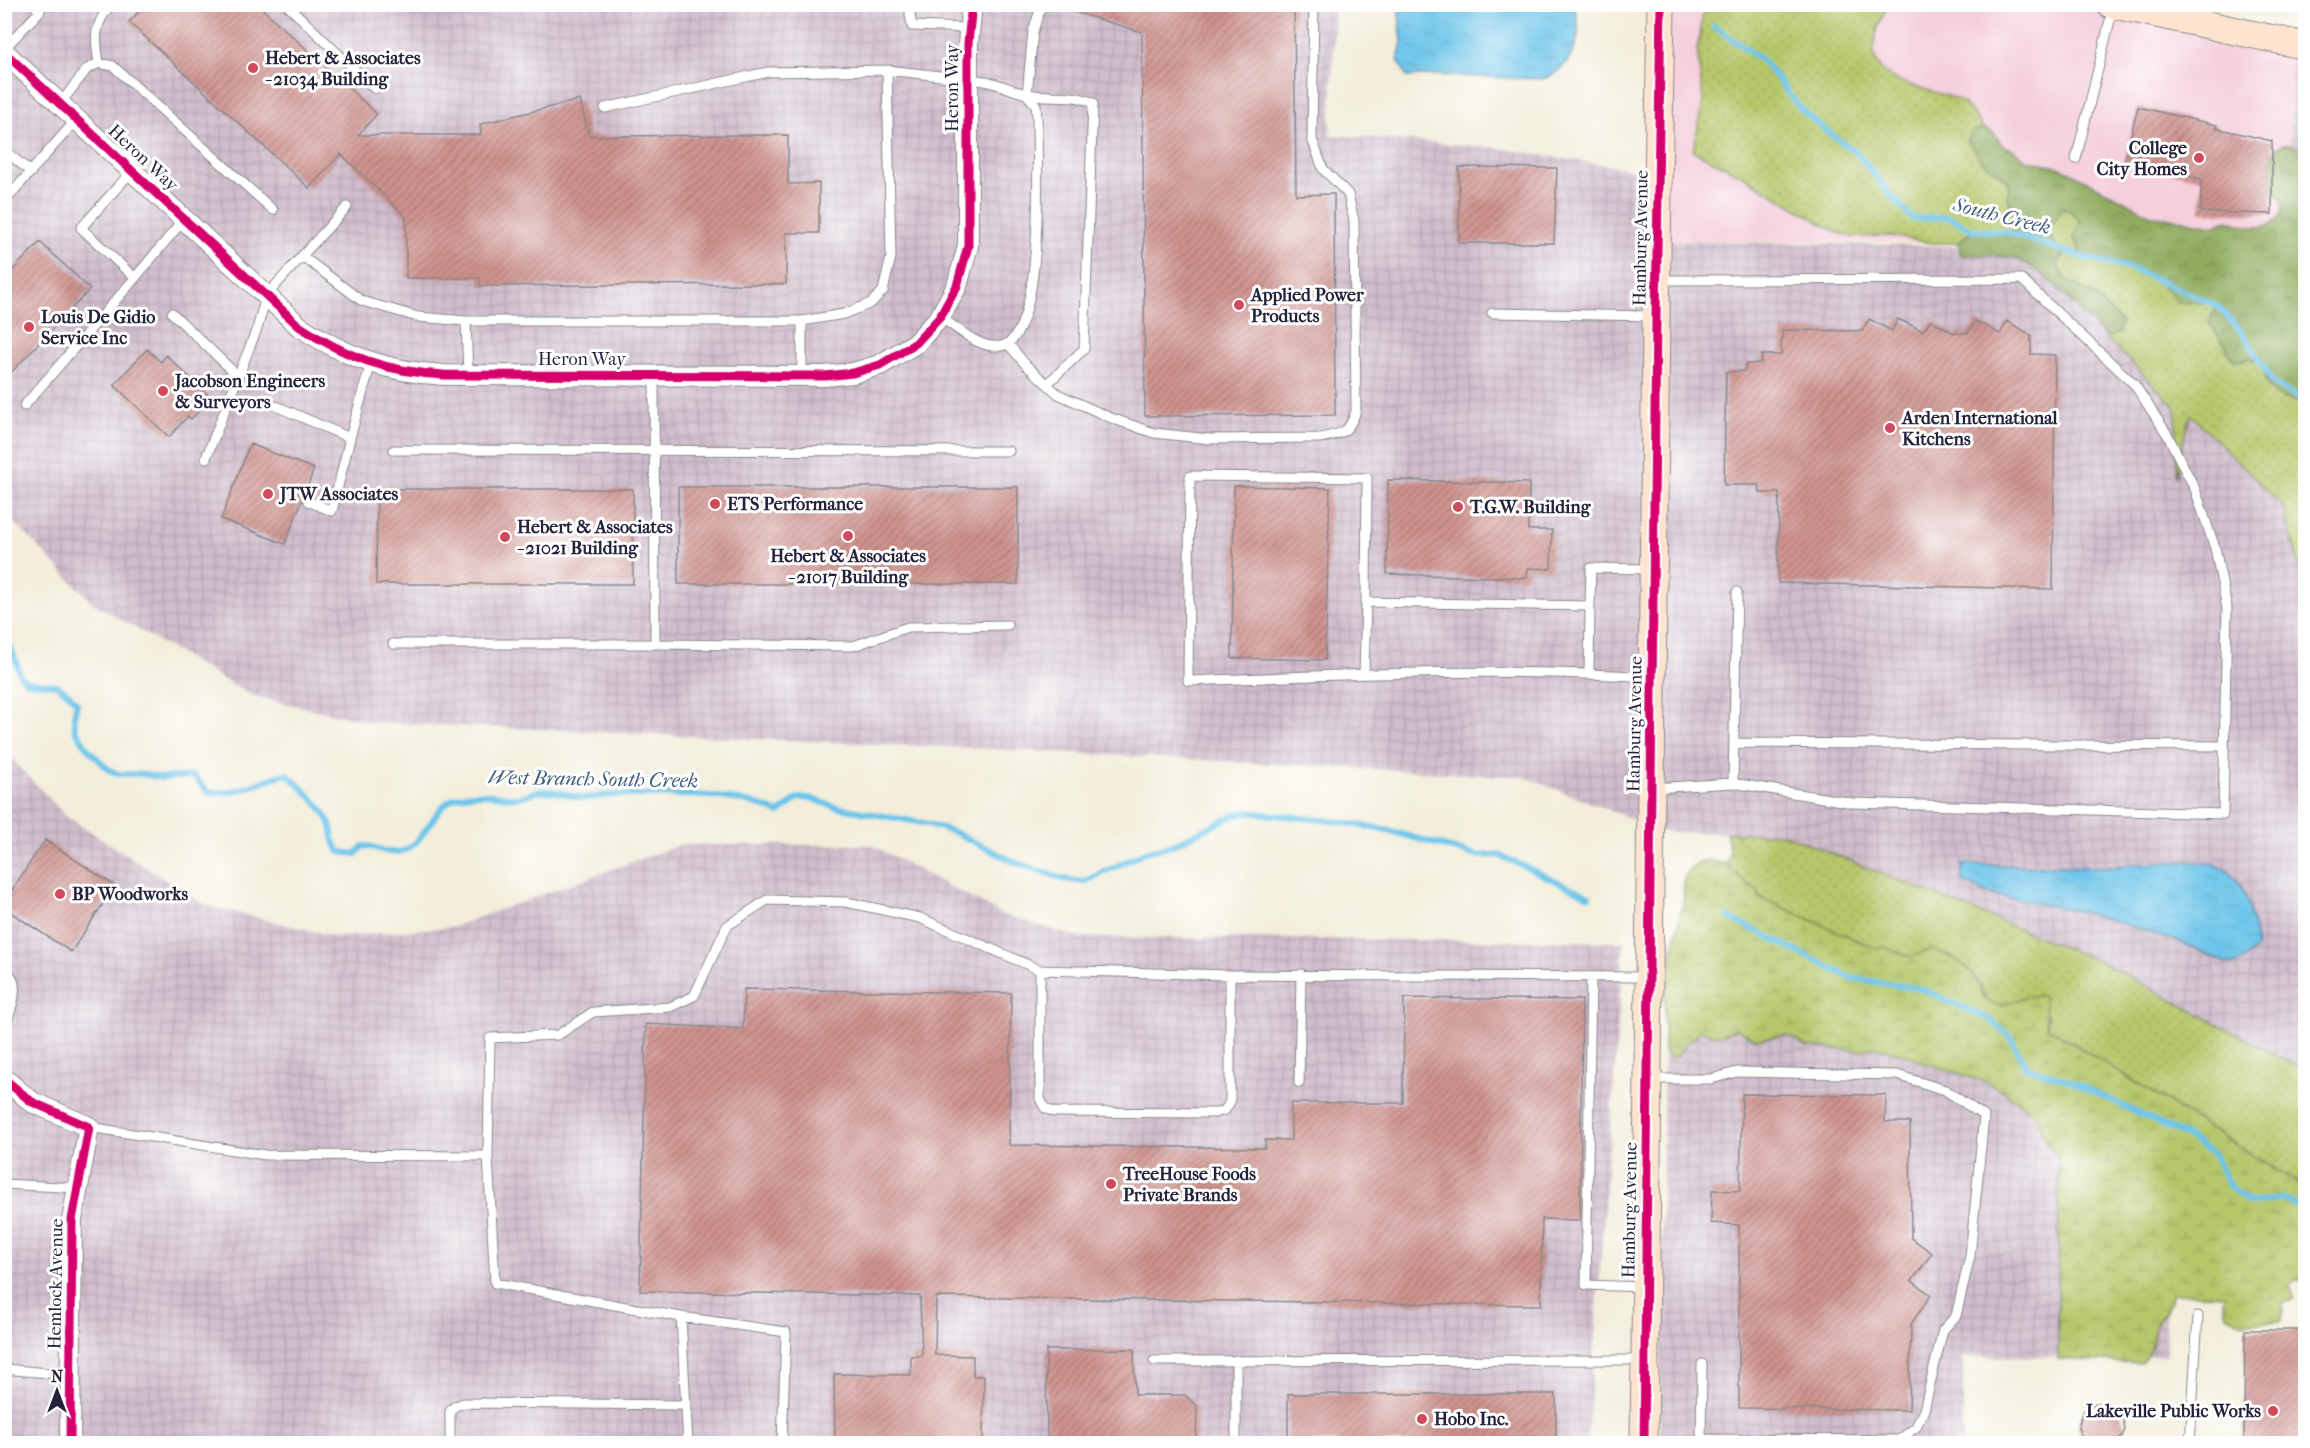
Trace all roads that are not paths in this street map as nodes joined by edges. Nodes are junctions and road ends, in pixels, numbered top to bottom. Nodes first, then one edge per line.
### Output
1 (33, 4) edge
2 (112, 4) edge
3 (286, 4) edge
4 (911, 4) edge
5 (972, 4) edge
6 (1042, 4) edge
7 (1314, 4) edge
8 (1661, 4) edge
9 (2112, 5) edge
10 (969, 28) junction
11 (2306, 46) edge
12 (4, 51) edge
13 (99, 63) junction
14 (886, 70) junction
15 (968, 80) junction
16 (375, 89) dead end
17 (1027, 94) junction
18 (60, 104) junction
19 (605, 108) dead end
20 (77, 119) junction
21 (4, 150) edge
22 (2076, 159) dead end
23 (132, 171) junction
24 (31, 172) junction
25 (4, 202) edge
26 (347, 207) dead end
27 (273, 210) dead end
28 (184, 219) junction
29 (302, 256) junction
30 (135, 278) junction
31 (1656, 280) junction
32 (266, 296) junction
33 (172, 313) dead end
34 (1492, 313) dead end
35 (940, 316) junction
36 (1656, 316) junction
37 (466, 321) junction
38 (802, 321) junction
39 (1008, 344) junction
40 (371, 363) junction
41 (468, 375) junction
42 (238, 376) junction
43 (654, 376) junction
44 (802, 376) junction
45 (1047, 384) junction
46 (24, 406) dead end
47 (276, 406) dead end
48 (350, 438) junction
49 (394, 450) dead end
50 (654, 451) junction
51 (1009, 451) dead end
52 (206, 458) dead end
53 (308, 501) dead end
54 (1653, 569) junction
55 (1737, 592) dead end
56 (1366, 602) junction
57 (1590, 606) junction
58 (1008, 625) dead end
59 (393, 644) dead end
60 (655, 644) junction
61 (1364, 674) junction
62 (1590, 674) junction
63 (1652, 677) junction
64 (1735, 743) junction
65 (2224, 746) junction
66 (1733, 783) junction
67 (1651, 788) junction
68 (4, 968) edge
69 (1040, 970) junction
70 (1301, 974) junction
71 (1230, 975) junction
72 (1592, 977) junction
73 (1649, 977) junction
74 (4, 1030) edge
75 (4, 1078) edge
76 (1649, 1079) junction
77 (1299, 1083) dead end
78 (89, 1127) junction
79 (488, 1156) junction
80 (4, 1184) edge
81 (78, 1188) junction
82 (1646, 1287) junction
83 (2198, 1316) dead end
84 (681, 1317) junction
85 (1645, 1359) junction
86 (1154, 1360) dead end
87 (1236, 1360) junction
88 (1702, 1364) dead end
89 (4, 1369) edge
90 (70, 1375) junction
91 (686, 1406) junction
92 (1236, 1436) dead end
93 (1701, 1441) edge
94 (1899, 1442) edge
95 (70, 1443) edge
96 (450, 1443) edge
97 (688, 1443) edge
98 (782, 1443) edge
99 (1644, 1443) edge
100 (2190, 1443) edge

1 - 12 lane
2 - 13 lane
3 - 16 lane
4 - 10 lane
5 - 10 street, Heron Way
6 - 17 lane
7 - 45 lane
8 - 31 street, Hamburg Avenue
9 - 11 street
9 - 22 lane
10 - 15 street, Heron Way
12 - 18 street, Heron Way
13 - 18 lane
13 - 27 lane
14 - 15 lane
14 - 19 lane
14 - 38 lane
15 - 17 lane
15 - 35 street, Heron Way
17 - 39 lane
17 - 45 lane
18 - 20 street, Heron Way
20 - 23 street, Heron Way
20 - 24 lane
21 - 24 lane
23 - 28 street, Heron Way
23 - 30 lane
24 - 25 lane
26 - 29 lane
28 - 30 lane
28 - 32 street, Heron Way
29 - 32 lane
29 - 37 lane
30 - 46 lane
31 - 36 street, Hamburg Avenue
31 - 65 lane
32 - 40 street, Heron Way
32 - 42 lane
33 - 42 lane
34 - 36 lane
35 - 39 lane
35 - 44 street, Heron Way
36 - 54 street, Hamburg Avenue
37 - 38 lane
37 - 41 lane
38 - 44 lane
39 - 45 lane
40 - 41 street, Heron Way
40 - 48 lane
41 - 43 street, Heron Way
42 - 52 lane
43 - 44 street, Heron Way
43 - 50 lane
47 - 48 lane
48 - 53 lane
49 - 50 lane
50 - 51 lane
50 - 60 lane
54 - 57 lane
54 - 63 street, Hamburg Avenue
55 - 64 lane
56 - 57 lane
56 - 61 lane
56 - 61 lane
57 - 62 lane
58 - 60 lane
59 - 60 lane
61 - 62 lane
62 - 63 lane
63 - 67 street, Hamburg Avenue
64 - 65 lane
64 - 66 lane
65 - 66 lane
66 - 67 lane
67 - 73 street, Hamburg Avenue
68 - 74 lane
69 - 71 lane
69 - 71 lane
69 - 79 lane
70 - 71 lane
70 - 72 lane
70 - 77 lane
72 - 73 lane
72 - 82 lane
73 - 76 street, Hamburg Avenue
75 - 78 street
76 - 82 street, Hamburg Avenue
76 - 94 lane
78 - 79 lane
78 - 81 street, Hemlock Avenue
79 - 84 lane
80 - 81 lane
81 - 90 street, Hemlock Avenue
82 - 85 street, Hamburg Avenue
83 - 100 lane
84 - 91 lane
84 - 98 lane
85 - 87 lane
85 - 99 street, Hamburg Avenue
86 - 87 lane
87 - 92 lane
88 - 93 lane
89 - 90 lane
90 - 95 street, Hemlock Avenue
91 - 96 lane
91 - 97 lane
93 - 94 lane

